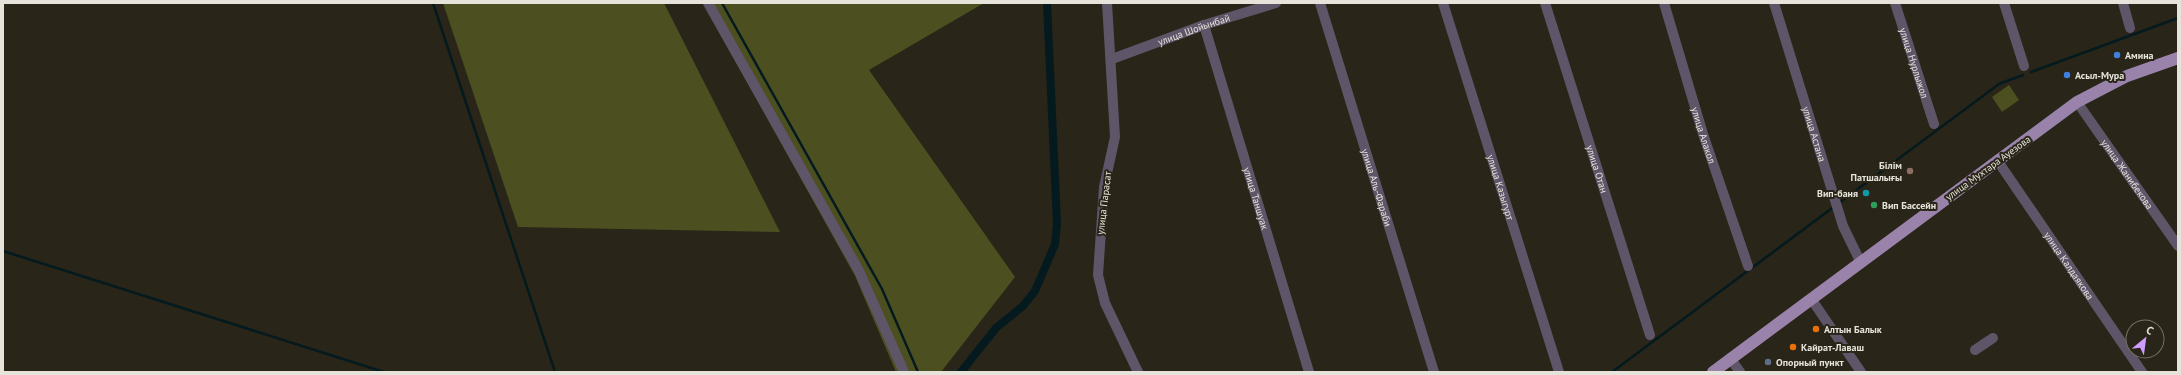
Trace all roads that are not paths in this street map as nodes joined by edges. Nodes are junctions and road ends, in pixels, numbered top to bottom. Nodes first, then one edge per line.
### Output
1 (708, 3) edge
2 (1107, 3) edge
3 (1276, 3) edge
4 (1320, 3) edge
5 (1443, 3) edge
6 (1545, 3) edge
7 (1664, 3) edge
8 (1774, 3) edge
9 (1895, 3) edge
10 (2004, 3) edge
11 (2122, 3) edge
12 (1204, 25) junction
13 (2130, 28) dead end
14 (1112, 59) junction
15 (2177, 60) edge
16 (2024, 66) dead end
17 (2077, 102) junction
18 (1934, 124) dead end
19 (1997, 160) junction
20 (2178, 246) edge
21 (1861, 263) junction
22 (1748, 266) dead end
23 (1812, 300) junction
24 (1650, 335) dead end
25 (1993, 338) dead end
26 (1975, 350) dead end
27 (1730, 358) junction
28 (904, 372) edge
29 (1138, 372) edge
30 (1309, 372) edge
31 (1434, 372) edge
32 (1559, 372) edge
33 (1713, 372) edge
34 (1740, 372) edge
35 (1861, 372) edge
36 (2142, 372) edge

1 - 28 street
2 - 14 street, улица Парасат
3 - 12 street, улица Шойынбай
4 - 31 street, улица Аль-Фараби
5 - 32 street, улица Казыгурт
6 - 24 street, улица Отан
7 - 22 street, улица Алакол
8 - 21 street, улица Астана
9 - 18 street, улица Нурлыжол
10 - 16 street
11 - 13 street
12 - 14 street, улица Шойынбай
12 - 30 street, улица Таншуак
14 - 29 street, улица Парасат
15 - 17 main road, улица Мухтара Ауезова
17 - 19 main road, улица Мухтара Ауезова
17 - 20 street, улица Жанибекова
19 - 21 main road, улица Мухтара Ауезова
19 - 36 street, улица Калдаякова
21 - 23 main road, улица Мухтара Ауезова
23 - 27 main road, улица Мухтара Ауезова
23 - 35 street
25 - 26 street
27 - 33 main road, улица Мухтара Ауезова
27 - 34 street

